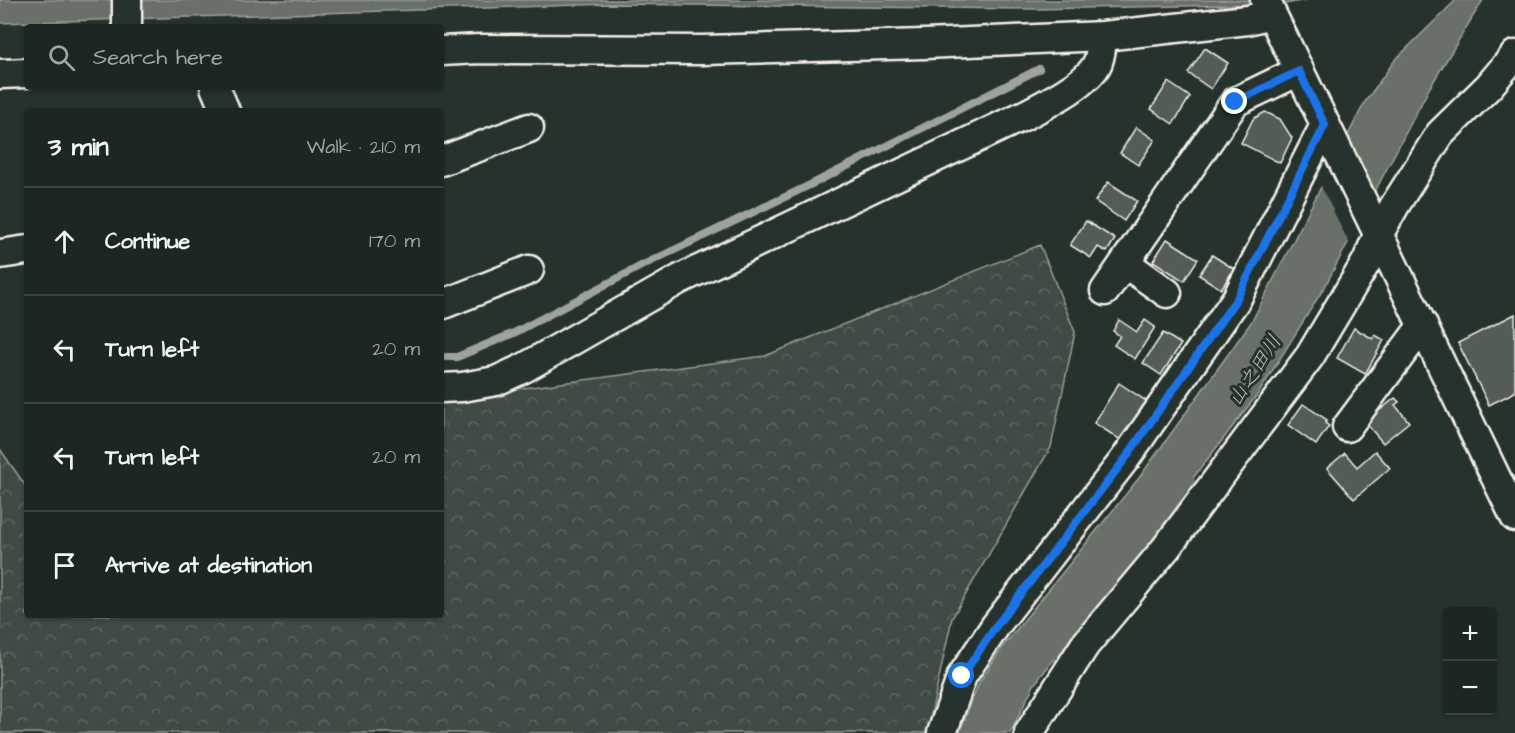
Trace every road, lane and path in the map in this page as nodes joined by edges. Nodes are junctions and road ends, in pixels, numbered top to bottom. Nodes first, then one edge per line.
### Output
1 (127, 0) edge
2 (1268, 7) edge
3 (127, 24) edge
4 (1103, 36) junction
5 (444, 51) edge
6 (1515, 55) edge
7 (1299, 71) junction
8 (24, 73) edge
9 (0, 74) edge
10 (216, 90) edge
11 (224, 108) edge
12 (1325, 125) junction
13 (529, 128) dead end
14 (444, 160) edge
15 (1378, 235) junction
16 (24, 250) edge
17 (0, 254) edge
18 (1125, 263) junction
19 (529, 270) dead end
20 (1106, 291) dead end
21 (1167, 293) dead end
22 (444, 304) edge
23 (1423, 325) junction
24 (444, 388) edge
25 (1347, 427) dead end
26 (1515, 517) edge
27 (942, 733) edge
28 (1029, 733) edge

1 - 3 street
2 - 4 street
2 - 7 street
4 - 5 street
4 - 24 street
6 - 15 street
7 - 12 street
7 - 18 street
8 - 9 street
10 - 11 street
12 - 15 street
12 - 27 street
13 - 14 street
15 - 23 street
15 - 28 street
16 - 17 street
18 - 20 street
18 - 21 street
19 - 22 street
23 - 25 street
23 - 26 street

